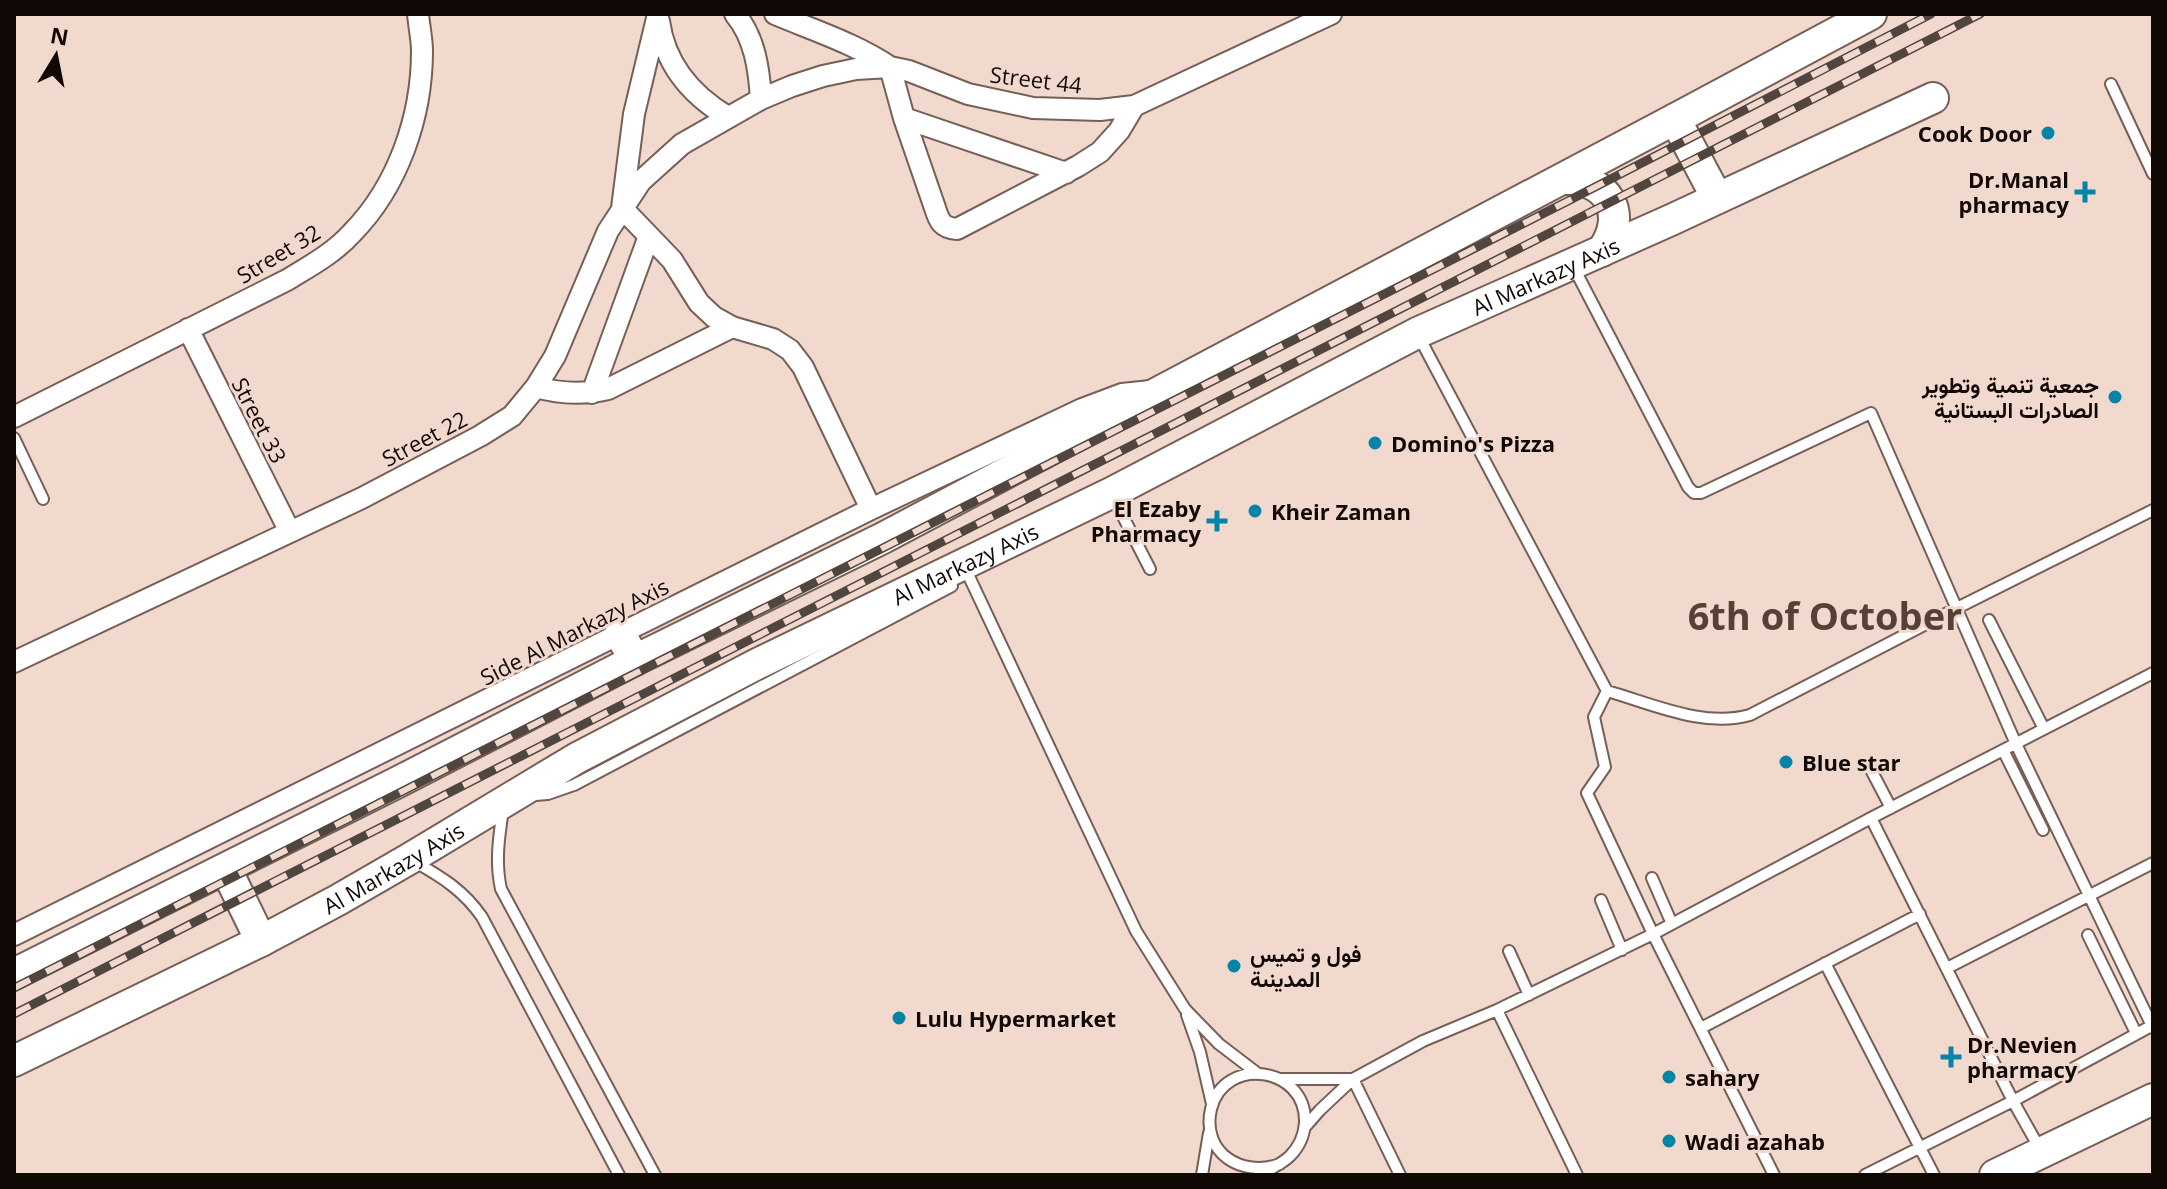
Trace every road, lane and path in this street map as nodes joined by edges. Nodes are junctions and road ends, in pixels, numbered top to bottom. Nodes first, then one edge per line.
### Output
1 (418, 14) edge
2 (658, 14) edge
3 (735, 14) edge
4 (775, 14) edge
5 (1331, 14) edge
6 (1871, 14) edge
7 (890, 67) junction
8 (2111, 84) dead end
9 (1933, 98) dead end
10 (761, 99) junction
11 (1134, 106) junction
12 (728, 117) junction
13 (904, 118) junction
14 (1675, 119) junction
15 (1066, 173) junction
16 (2153, 174) edge
17 (1563, 179) junction
18 (1717, 198) junction
19 (622, 208) junction
20 (649, 236) junction
21 (1602, 251) junction
22 (1572, 264) junction
23 (732, 327) junction
24 (188, 329) junction
25 (1417, 333) junction
26 (536, 387) junction
27 (1163, 390) junction
28 (592, 393) junction
29 (14, 417) edge
30 (14, 438) edge
31 (1111, 493) junction
32 (43, 499) dead end
33 (871, 509) junction
34 (2153, 510) edge
35 (290, 532) junction
36 (1150, 569) dead end
37 (966, 570) junction
38 (1957, 608) junction
39 (1989, 620) dead end
40 (628, 647) junction
41 (14, 662) edge
42 (2153, 673) edge
43 (1607, 691) junction
44 (2044, 729) junction
45 (2016, 744) junction
46 (2003, 750) junction
47 (1869, 766) dead end
48 (508, 798) junction
49 (1891, 808) junction
50 (1871, 818) junction
51 (2043, 830) dead end
52 (409, 859) junction
53 (2153, 863) edge
54 (226, 869) junction
55 (1652, 878) dead end
56 (2089, 896) junction
57 (1601, 900) dead end
58 (1920, 914) junction
59 (1672, 924) junction
60 (1653, 934) junction
61 (14, 935) edge
62 (2088, 935) dead end
63 (261, 941) junction
64 (1622, 950) junction
65 (1509, 951) dead end
66 (1825, 963) junction
67 (1947, 968) junction
68 (14, 974) edge
69 (1529, 995) junction
70 (1185, 1009) junction
71 (1497, 1010) junction
72 (2153, 1026) edge
73 (1701, 1028) junction
74 (2136, 1033) junction
75 (14, 1061) edge
76 (1257, 1073) junction
77 (1280, 1079) junction
78 (1353, 1079) junction
79 (2153, 1099) edge
80 (2013, 1101) junction
81 (1212, 1104) junction
82 (1210, 1127) junction
83 (1305, 1127) junction
84 (1919, 1147) junction
85 (2042, 1153) junction
86 (1280, 1164) junction
87 (619, 1175) edge
88 (655, 1175) edge
89 (1202, 1175) edge
90 (1259, 1175) edge
91 (1400, 1175) edge
92 (1577, 1175) edge
93 (1774, 1175) edge
94 (1865, 1175) edge
95 (1934, 1175) edge
96 (1995, 1175) edge

1 - 24 street, Street 32
2 - 12 street
2 - 19 street
3 - 10 street
4 - 7 street
5 - 11 street, Street 44
6 - 14 main road
7 - 10 street, Street 44
7 - 11 street, Street 44
7 - 13 street
8 - 16 lane
9 - 18 main road, Al Markazy Axis
10 - 12 street, Street 44
11 - 15 street
12 - 19 street, Street 22
13 - 15 street
13 - 15 street
14 - 17 main road
14 - 18 main road
17 - 21 main road
17 - 27 main road
18 - 21 main road, Al Markazy Axis
19 - 20 street
19 - 26 street, Street 22
20 - 23 street
20 - 28 street
21 - 22 main road, Al Markazy Axis
22 - 25 main road, Al Markazy Axis
22 - 38 lane
23 - 28 street
23 - 33 street
24 - 29 street, Street 32
24 - 35 street, Street 33
25 - 31 main road, Al Markazy Axis
25 - 43 lane
26 - 28 street
26 - 35 street, Street 22
27 - 33 street, Side Al Markazy Axis
27 - 40 main road
30 - 32 lane
31 - 36 lane
31 - 37 main road, Al Markazy Axis
33 - 40 street, Side Al Markazy Axis
34 - 38 lane
35 - 41 street, Street 22
37 - 48 main road, Al Markazy Axis
37 - 70 lane
38 - 43 lane
38 - 45 lane
39 - 44 lane
40 - 54 main road
40 - 61 street, Side Al Markazy Axis
42 - 44 lane
43 - 60 lane
44 - 45 lane
45 - 46 lane
45 - 56 lane
46 - 49 lane
46 - 51 lane
47 - 49 lane
48 - 52 main road, Al Markazy Axis
48 - 88 lane
49 - 50 lane
50 - 58 lane
50 - 59 lane
52 - 63 main road, Al Markazy Axis
52 - 87 lane
53 - 56 lane
54 - 63 main road
54 - 68 main road
55 - 59 lane
56 - 67 lane
56 - 72 lane
57 - 64 lane
58 - 66 lane
58 - 67 lane
59 - 60 lane
60 - 64 lane
60 - 73 lane
62 - 74 lane
63 - 75 main road, Al Markazy Axis
64 - 69 lane
65 - 69 lane
66 - 73 lane
66 - 84 lane
67 - 80 lane
69 - 71 lane
70 - 76 lane
70 - 81 lane
71 - 78 lane
71 - 92 lane
72 - 74 lane
73 - 93 lane
74 - 80 lane
76 - 77 lane
76 - 81 lane
77 - 78 lane
77 - 83 lane
78 - 83 lane
78 - 91 lane
79 - 85 main road
80 - 84 lane
80 - 85 lane
81 - 82 lane
82 - 86 lane
82 - 89 lane
83 - 86 lane
84 - 94 lane
84 - 95 lane
85 - 96 main road
86 - 90 lane

